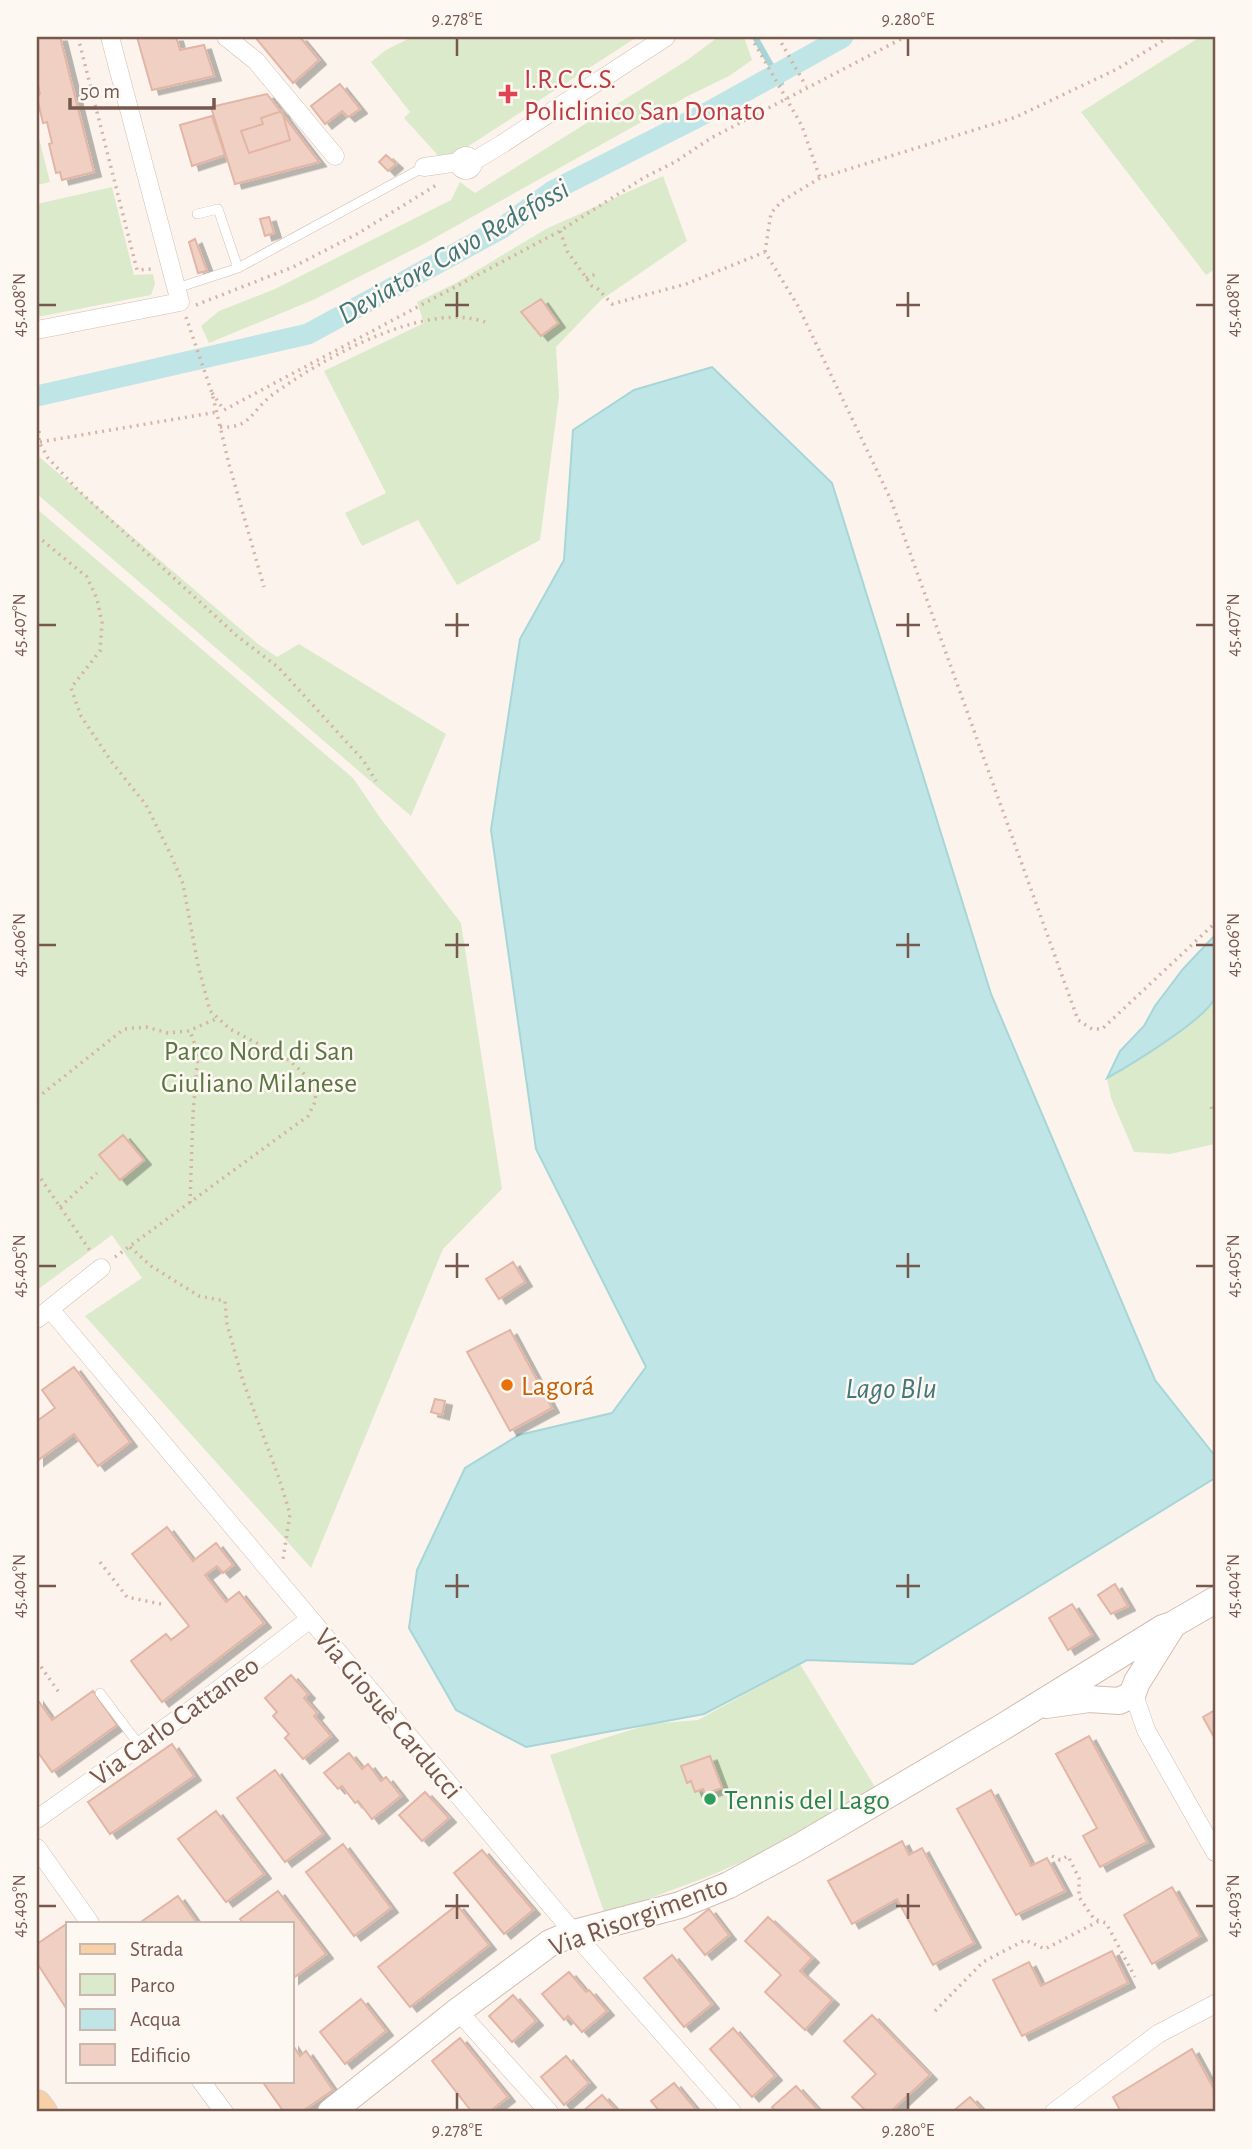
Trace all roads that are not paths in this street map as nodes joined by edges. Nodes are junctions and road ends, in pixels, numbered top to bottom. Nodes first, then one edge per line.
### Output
1 (110, 37) edge
2 (226, 37) edge
3 (666, 37) edge
4 (335, 156) dead end
5 (424, 167) joint
6 (197, 214) dead end
7 (238, 268) junction
8 (179, 295) junction
9 (37, 330) edge
10 (102, 1268) road end
11 (43, 1314) edge
12 (1215, 1600) edge
13 (310, 1619) junction
14 (1172, 1625) junction
15 (1104, 1663) junction
16 (100, 1693) dead end
17 (1124, 1694) junction
18 (1038, 1706) junction
19 (140, 1746) junction
20 (37, 1819) edge
21 (37, 1848) edge
22 (1215, 1852) edge
23 (89, 1922) edge
24 (574, 1933) junction
25 (1215, 2004) edge
26 (457, 2011) junction
27 (202, 2082) edge
28 (37, 2104) edge
29 (43, 2112) edge
30 (224, 2112) edge
31 (331, 2112) edge
32 (549, 2112) edge
33 (732, 2112) edge
34 (1054, 2112) edge

1 - 8 street
2 - 4 street
3 - 5 street
5 - 7 lane
6 - 7 lane
7 - 8 lane
8 - 9 street
10 - 11 street
11 - 13 street, Via Giosuè Carducci
12 - 14 street, Via Risorgimento
13 - 19 street, Via Carlo Cattaneo
13 - 24 street, Via Giosuè Carducci
14 - 15 street, Via Risorgimento
14 - 17 street, Via Risorgimento
15 - 17 street
15 - 17 street
15 - 18 street, Via Risorgimento
16 - 19 lane
17 - 18 street, Via Risorgimento
17 - 22 street
18 - 24 street, Via Risorgimento
19 - 20 street, Via Carlo Cattaneo
21 - 23 street
24 - 26 street, Via Risorgimento
24 - 33 street, Via Giosuè Carducci
25 - 34 street
26 - 31 street, Via Risorgimento
26 - 32 street
27 - 30 street
28 - 29 main road

